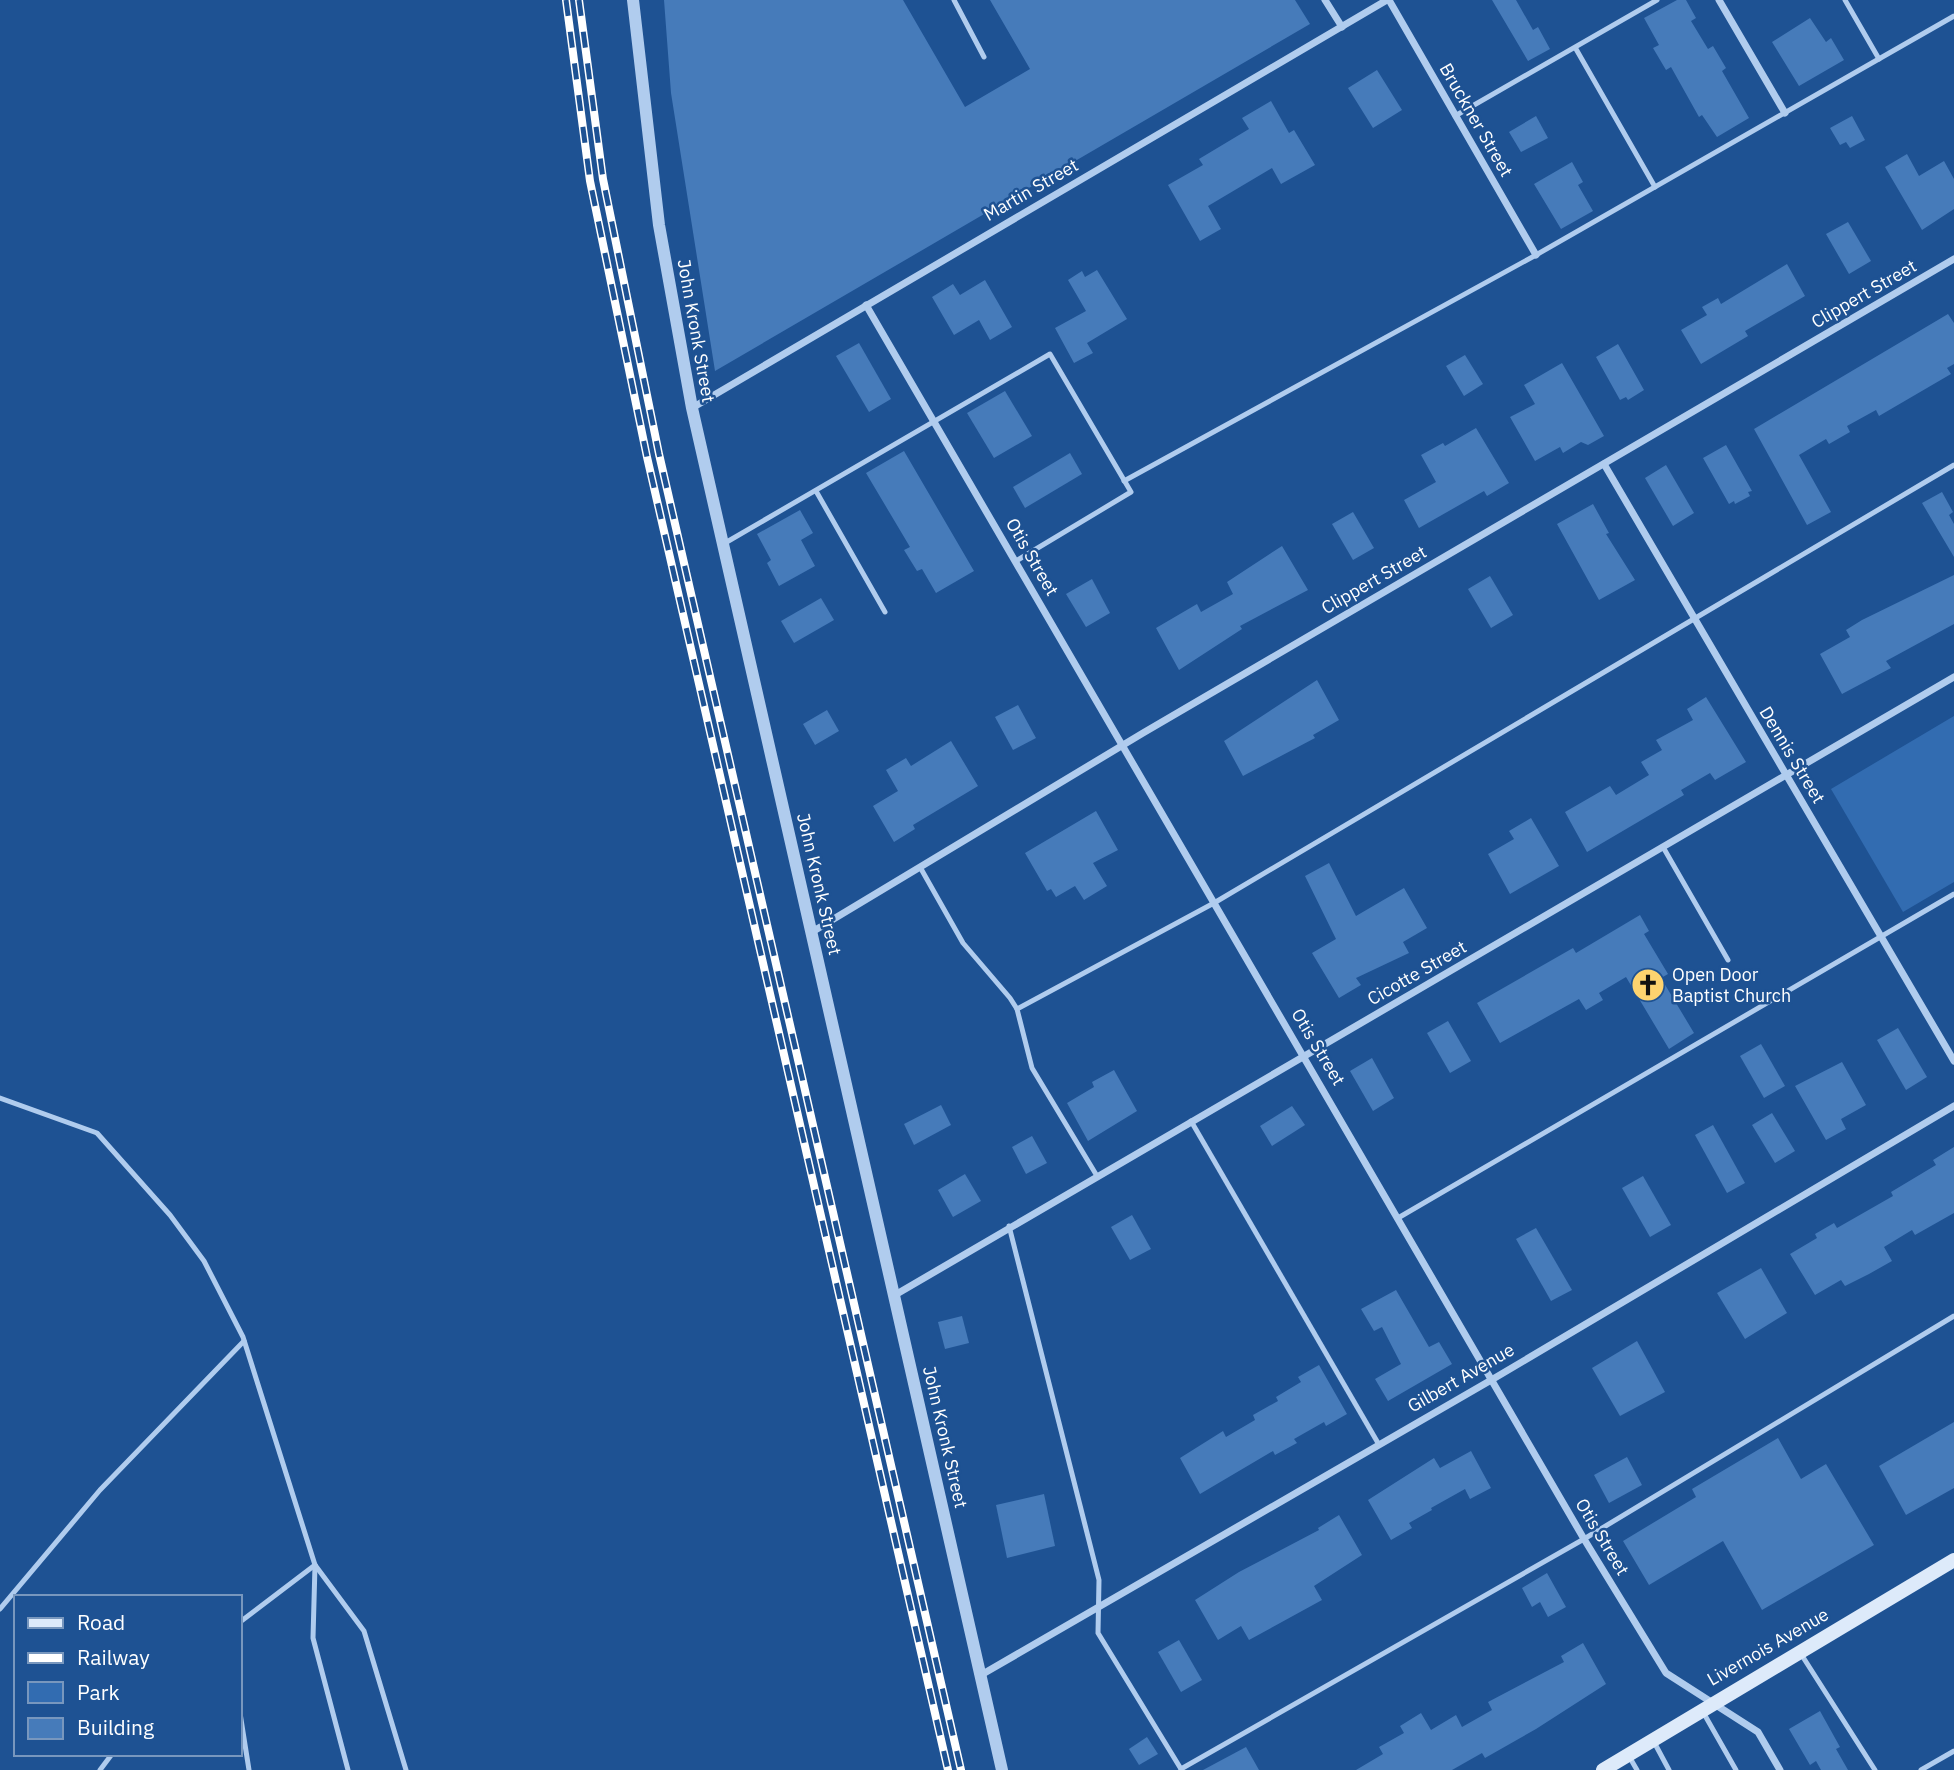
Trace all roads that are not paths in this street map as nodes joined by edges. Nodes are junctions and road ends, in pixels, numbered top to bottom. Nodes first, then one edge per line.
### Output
1 (633, 0) edge
2 (954, 0) edge
3 (1325, 0) edge
4 (1388, 0) edge
5 (1657, 0) edge
6 (1719, 0) edge
7 (1845, 0) edge
8 (1954, 16) edge
9 (1342, 27) junction
10 (1576, 48) junction
11 (984, 57) dead end
12 (1879, 59) junction
13 (1785, 113) junction
14 (1455, 116) junction
15 (1655, 187) junction
16 (1536, 255) junction
17 (1954, 259) edge
18 (866, 305) junction
19 (692, 408) junction
20 (935, 421) junction
21 (1604, 464) junction
22 (1954, 465) edge
23 (1124, 481) junction
24 (816, 491) junction
25 (722, 545) junction
26 (1016, 561) junction
27 (885, 612) dead end
28 (1692, 617) junction
29 (1954, 677) edge
30 (1123, 745) junction
31 (1786, 775) junction
32 (1663, 847) junction
33 (920, 867) junction
34 (1954, 894) edge
35 (1214, 903) junction
36 (813, 932) junction
37 (1880, 939) junction
38 (1727, 960) dead end
39 (1017, 1009) junction
40 (1306, 1056) junction
41 (1954, 1061) edge
42 (0, 1098) edge
43 (1954, 1106) edge
44 (1191, 1121) junction
45 (1097, 1176) junction
46 (1398, 1218) junction
47 (1009, 1226) junction
48 (895, 1295) junction
49 (1954, 1316) edge
50 (244, 1341) junction
51 (1493, 1379) junction
52 (1378, 1443) junction
53 (1584, 1539) junction
54 (1954, 1560) edge
55 (315, 1565) junction
56 (1099, 1608) junction
57 (0, 1609) edge
58 (242, 1620) edge
59 (1799, 1652) junction
60 (981, 1675) junction
61 (1707, 1706) junction
62 (242, 1726) edge
63 (1653, 1739) junction
64 (1954, 1751) edge
65 (1628, 1755) junction
66 (1181, 1769) edge
67 (249, 1770) edge
68 (348, 1770) edge
69 (406, 1770) edge
70 (1002, 1770) edge
71 (1603, 1770) edge
72 (1637, 1770) edge
73 (1669, 1770) edge
74 (1737, 1770) edge
75 (1780, 1770) edge
76 (1875, 1770) edge
77 (1921, 1770) edge

1 - 19 street, John Kronk Street
2 - 11 lane
3 - 9 street
4 - 9 street, Martin Street
4 - 14 street, Bruckner Street
5 - 10 lane
6 - 13 street
7 - 12 lane
8 - 12 lane
9 - 18 street, Martin Street
10 - 14 lane
10 - 15 lane
12 - 13 lane
13 - 15 lane
14 - 16 street, Bruckner Street
15 - 16 lane
16 - 23 lane
17 - 21 street, Clippert Street
18 - 19 street, Martin Street
18 - 20 street, Otis Street
19 - 25 street, John Kronk Street
20 - 23 lane
20 - 24 lane
20 - 26 street, Otis Street
21 - 28 street, Dennis Street
21 - 30 street, Clippert Street
22 - 28 lane
23 - 26 lane
24 - 25 lane
24 - 27 lane
25 - 36 street, John Kronk Street
26 - 30 street, Otis Street
28 - 31 street, Dennis Street
28 - 35 lane
29 - 31 street, Cicotte Street
30 - 33 street, Clippert Street
30 - 35 street, Otis Street
31 - 32 street, Cicotte Street
31 - 37 street, Dennis Street
32 - 38 lane
32 - 40 street, Cicotte Street
33 - 36 street, Clippert Street
33 - 39 lane
34 - 37 lane
35 - 39 lane
35 - 40 street, Otis Street
36 - 48 street, John Kronk Street
37 - 41 street, Dennis Street
37 - 46 lane
39 - 45 lane
40 - 44 street, Cicotte Street
40 - 46 street, Otis Street
42 - 50 lane
43 - 51 street, Gilbert Avenue
44 - 45 street, Cicotte Street
44 - 52 lane
45 - 47 street, Cicotte Street
46 - 51 street, Otis Street
47 - 48 street, Cicotte Street
47 - 56 lane
48 - 60 street, John Kronk Street
49 - 53 lane
50 - 55 lane
50 - 57 lane
51 - 52 street, Gilbert Avenue
51 - 53 street, Otis Street
52 - 56 street, Gilbert Avenue
53 - 61 street, Otis Street
53 - 66 lane
54 - 59 main road, Livernois Avenue
55 - 58 lane
55 - 68 lane
55 - 69 lane
56 - 60 street, Gilbert Avenue
56 - 66 lane
59 - 61 main road, Livernois Avenue
59 - 76 lane
60 - 70 street, John Kronk Street
61 - 63 main road, Livernois Avenue
61 - 74 lane
61 - 75 street, Otis Street
62 - 67 lane
63 - 65 main road, Livernois Avenue
63 - 73 lane
64 - 77 lane
65 - 71 main road, Livernois Avenue
65 - 72 lane

